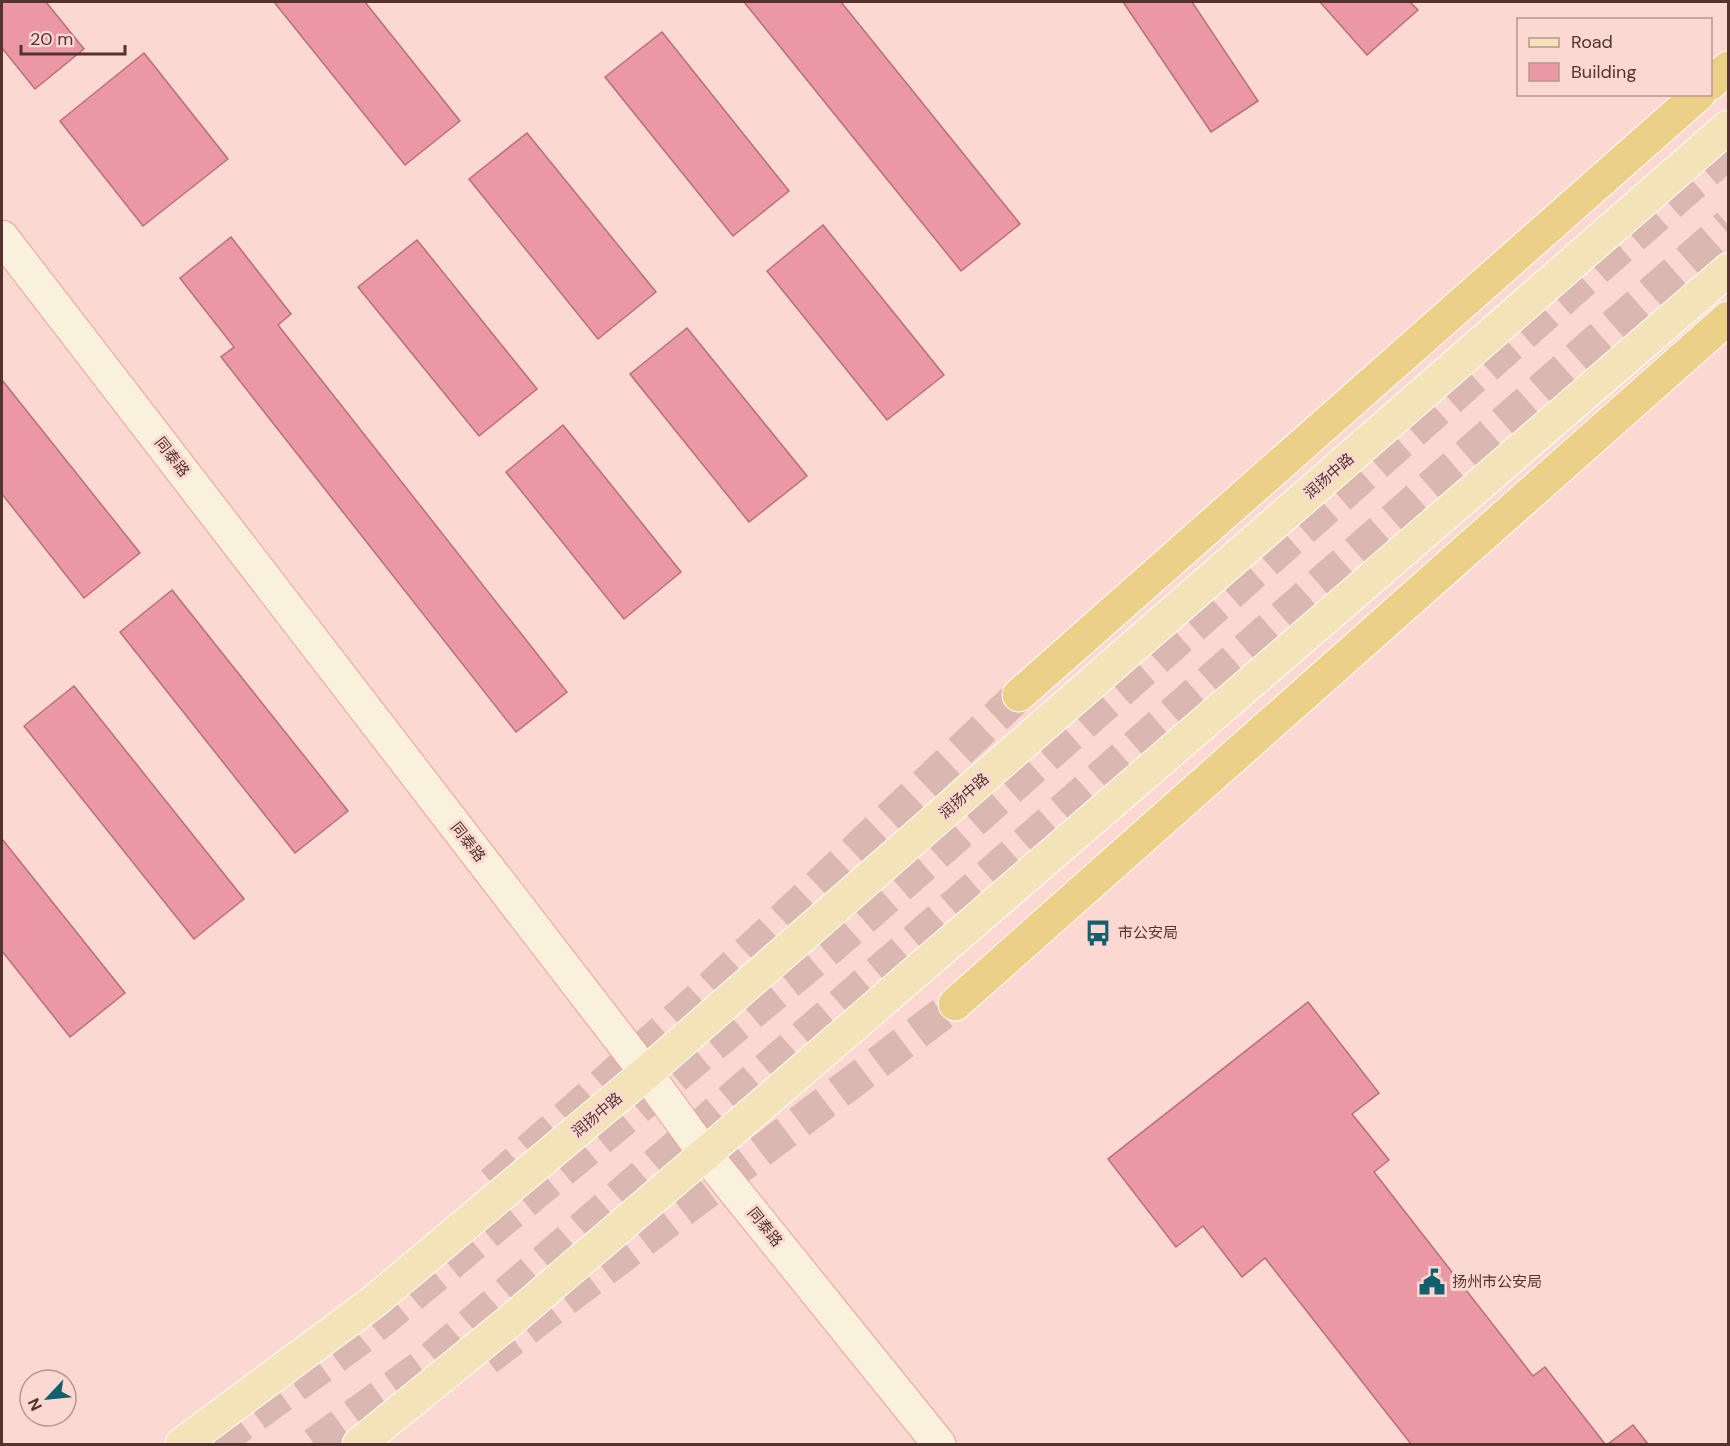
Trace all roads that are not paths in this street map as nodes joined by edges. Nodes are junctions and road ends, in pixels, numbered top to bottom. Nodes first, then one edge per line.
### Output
1 (1728, 68) edge
2 (1712, 82) edge
3 (1697, 96) edge
4 (1728, 127) edge
5 (2, 237) edge
6 (1728, 270) edge
7 (1728, 318) edge
8 (1019, 695) tunnel mouth
9 (955, 1004) tunnel mouth
10 (646, 1073) junction
11 (705, 1154) junction
12 (182, 1444) edge
13 (359, 1444) edge
14 (939, 1444) edge

1 - 2 highway
3 - 8 highway
4 - 10 main road, 润扬中路
5 - 10 street, 同泰路
6 - 11 main road
7 - 9 highway
10 - 11 street, 同泰路
10 - 12 main road, 润扬中路
11 - 13 main road
11 - 14 street, 同泰路

